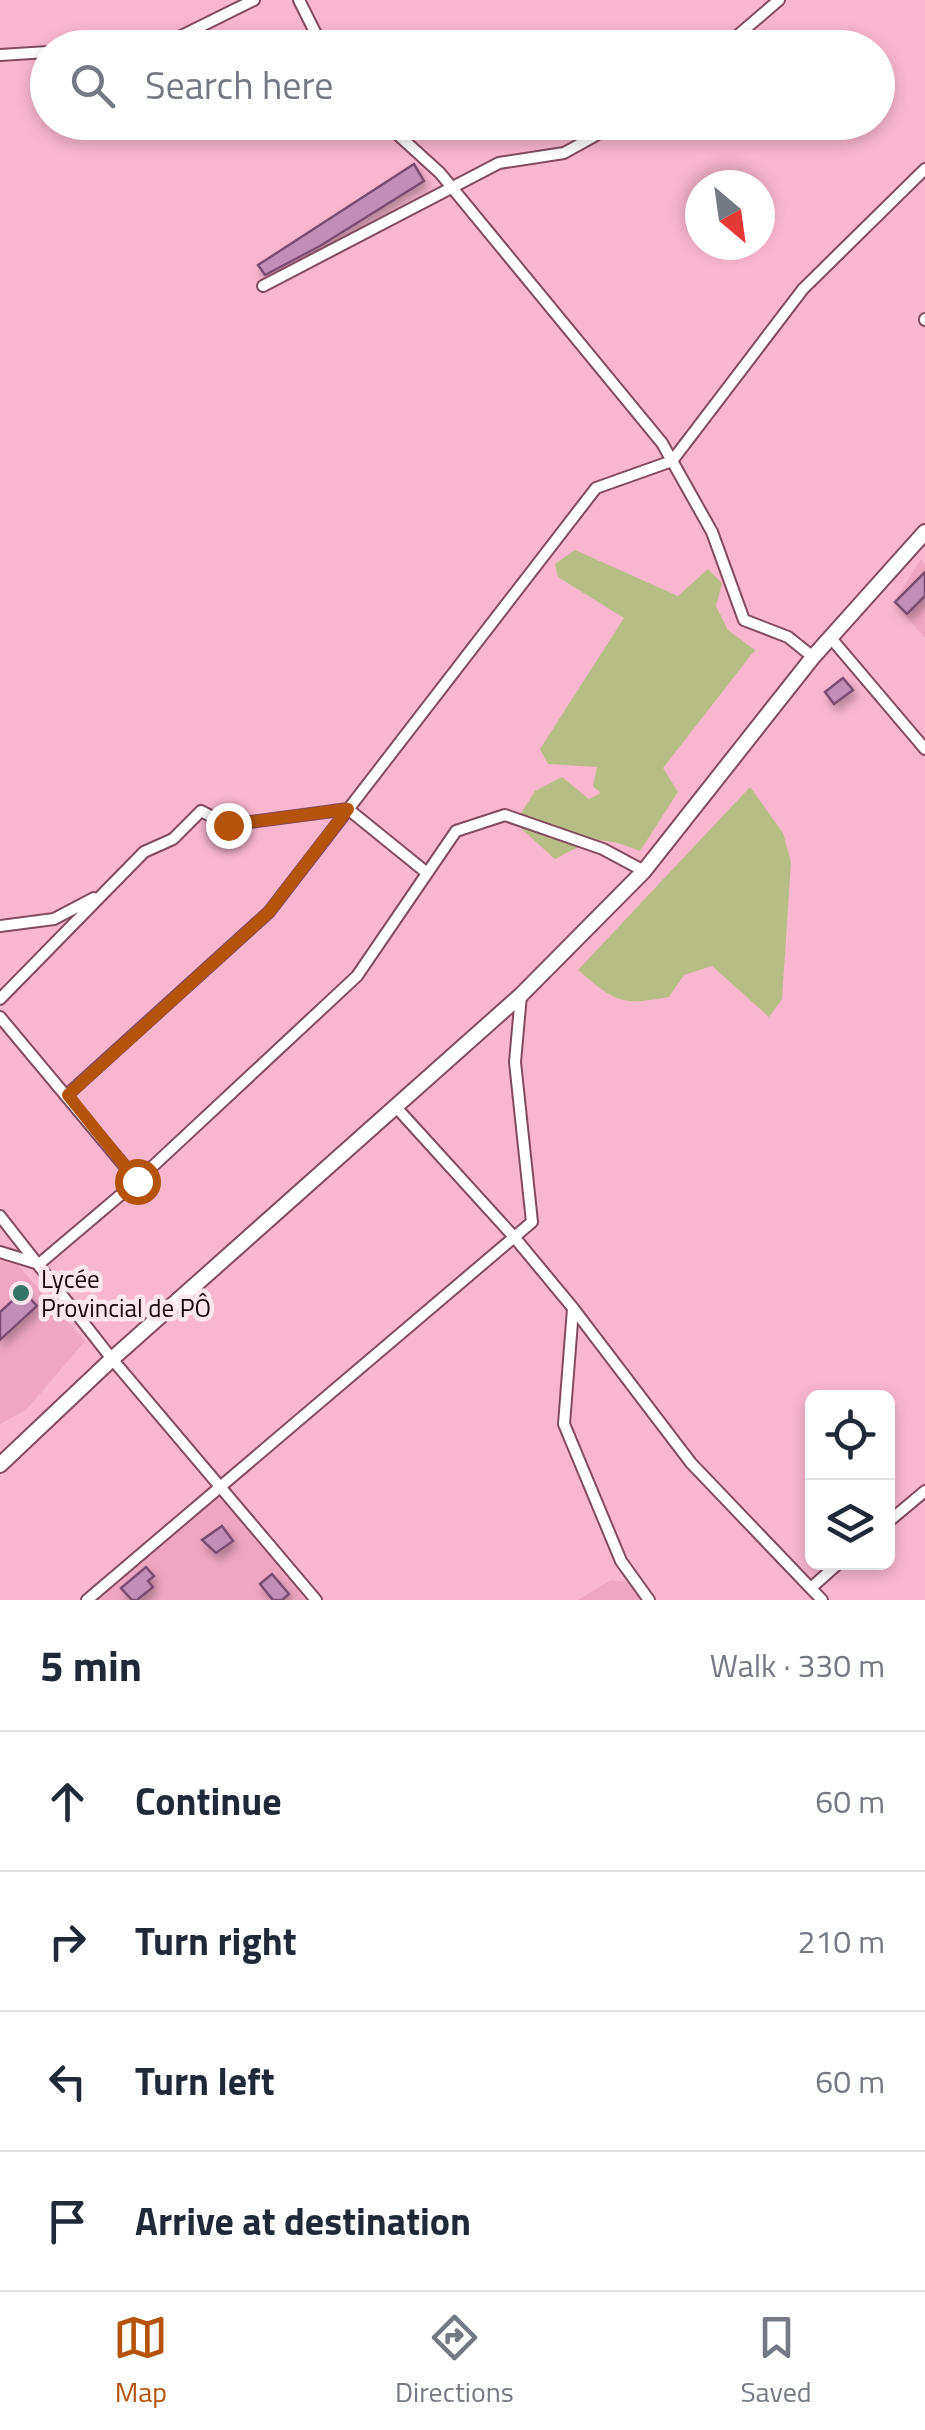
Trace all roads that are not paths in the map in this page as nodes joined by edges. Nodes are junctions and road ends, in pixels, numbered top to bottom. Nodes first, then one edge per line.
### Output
1 (254, 0) edge
2 (299, 0) edge
3 (780, 0) edge
4 (193, 30) edge
5 (314, 30) edge
6 (744, 30) edge
7 (30, 53) edge
8 (0, 55) edge
9 (403, 140) edge
10 (587, 140) edge
11 (925, 169) edge
12 (452, 187) junction
13 (263, 286) dead end
14 (672, 461) junction
15 (922, 542) edge
16 (830, 637) junction
17 (812, 657) junction
18 (925, 749) edge
19 (348, 809) junction
20 (644, 870) junction
21 (428, 874) junction
22 (103, 893) junction
23 (0, 926) edge
24 (521, 995) junction
25 (0, 999) edge
26 (0, 1016) edge
27 (68, 1095) junction
28 (394, 1106) junction
29 (137, 1181) junction
30 (0, 1216) edge
31 (515, 1238) junction
32 (0, 1252) edge
33 (38, 1264) junction
34 (573, 1308) junction
35 (112, 1359) junction
36 (0, 1465) edge
37 (222, 1485) junction
38 (925, 1490) edge
39 (895, 1516) edge
40 (831, 1570) edge
41 (812, 1586) junction
42 (87, 1600) edge
43 (316, 1600) edge
44 (649, 1600) edge
45 (822, 1600) edge

1 - 4 street
2 - 5 street
3 - 6 street
7 - 8 street
9 - 12 street
10 - 12 street
11 - 14 street
12 - 13 street
12 - 14 street
14 - 17 street
14 - 19 street
15 - 16 main road
16 - 17 main road
16 - 18 street
17 - 20 main road
19 - 21 street
19 - 22 street
19 - 27 street
20 - 21 street
20 - 24 main road
21 - 29 street
22 - 23 street
22 - 25 street
24 - 28 main road
24 - 31 street
26 - 27 street
27 - 29 street
28 - 31 street
28 - 35 main road
29 - 33 street
30 - 33 street
31 - 34 street
31 - 37 street
32 - 33 street
33 - 35 street
34 - 41 street
34 - 44 street
35 - 36 main road
35 - 37 street
37 - 42 street
37 - 43 street
38 - 39 street
40 - 41 street
41 - 45 street

